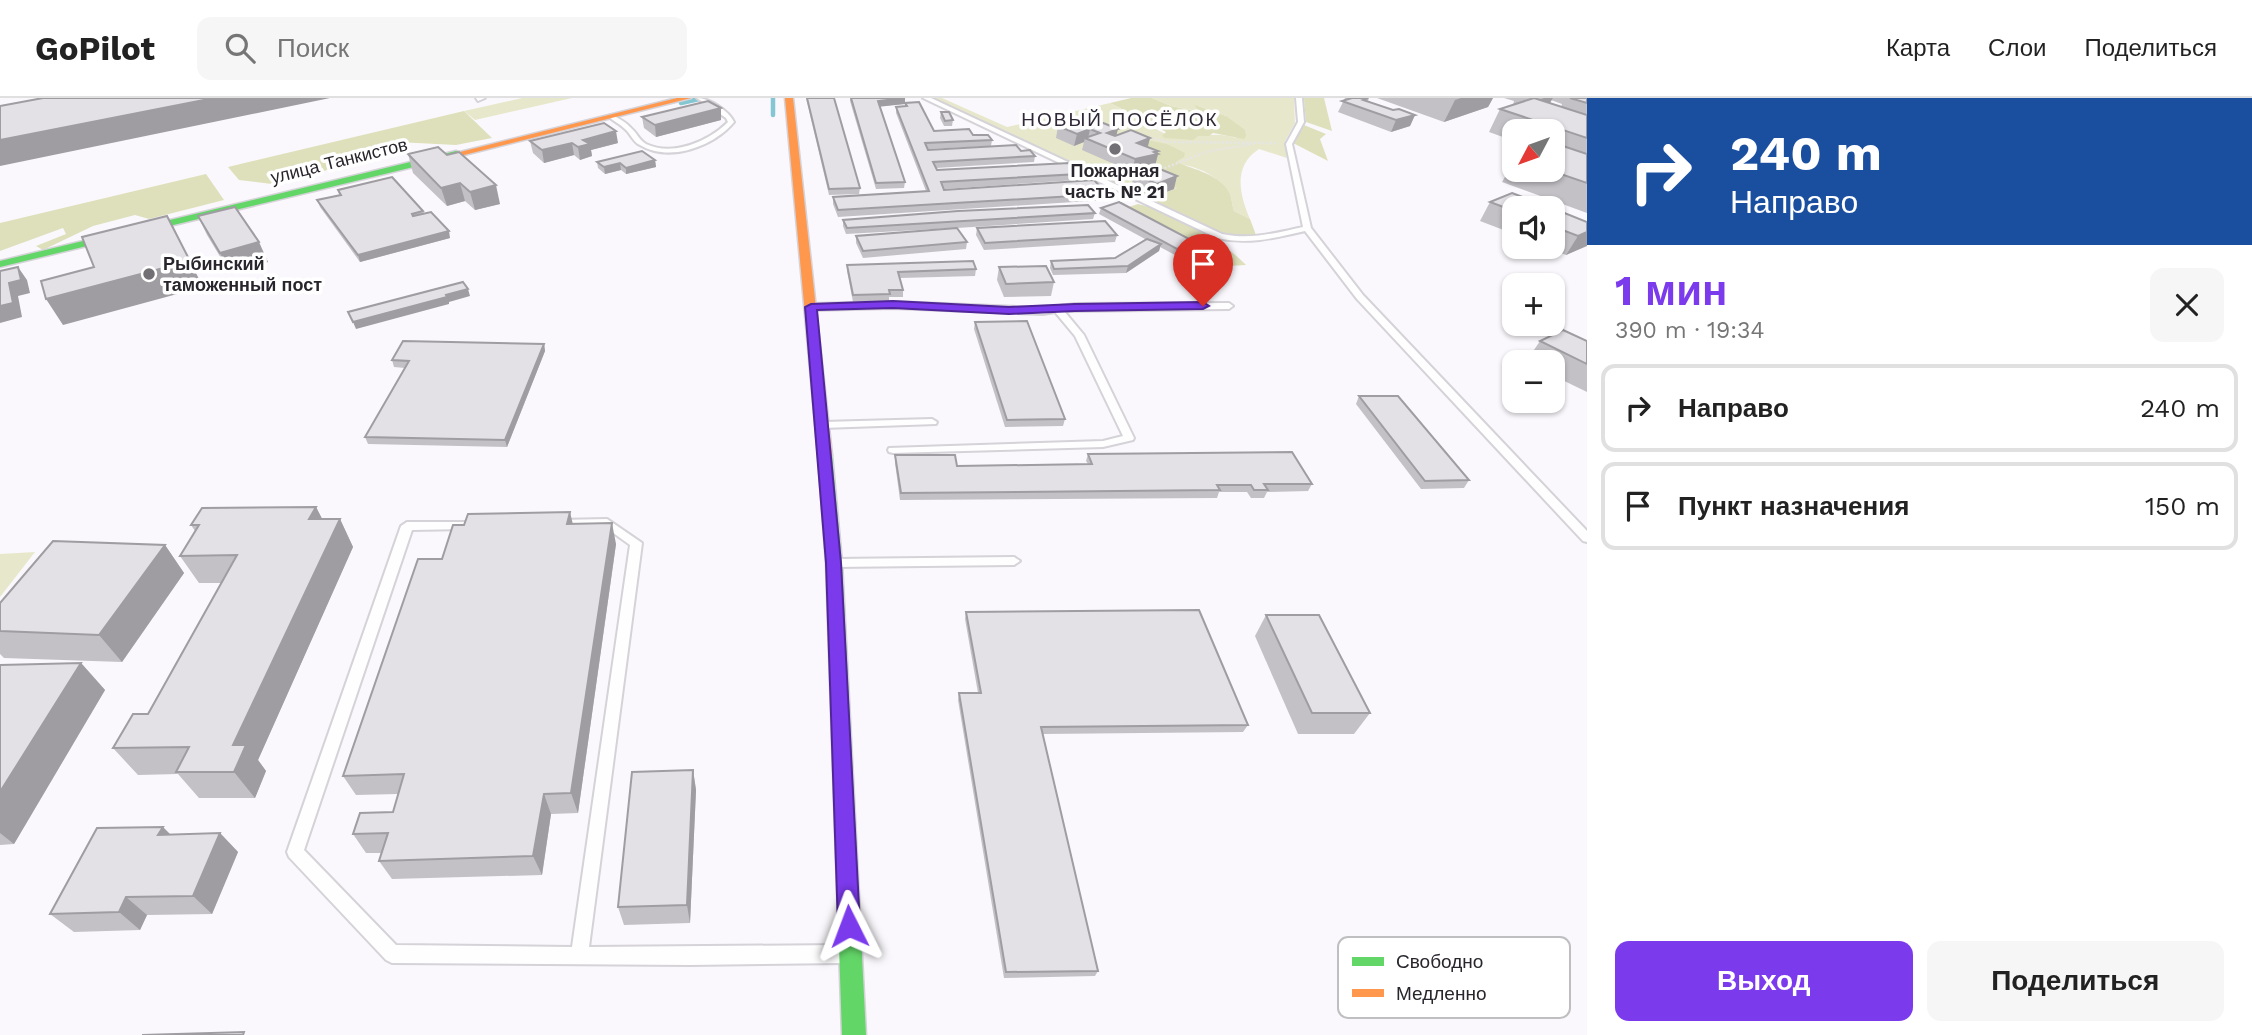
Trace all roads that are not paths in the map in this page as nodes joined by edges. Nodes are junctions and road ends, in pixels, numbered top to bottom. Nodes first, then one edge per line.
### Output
1 (700, 98) edge
2 (789, 98) edge
3 (926, 98) edge
4 (1299, 98) edge
5 (692, 103) edge
6 (709, 104) junction
7 (617, 121) junction
8 (636, 122) dead end
9 (1307, 228) junction
10 (25, 258) junction
11 (0, 264) edge
12 (0, 273) edge
13 (1229, 306) dead end
14 (811, 307) junction
15 (1059, 310) junction
16 (932, 422) dead end
17 (823, 425) junction
18 (893, 450) dead end
19 (540, 524) edge
20 (487, 525) edge
21 (1587, 538) edge
22 (1014, 561) dead end
23 (834, 563) junction
24 (850, 954) junction
25 (579, 956) junction
26 (855, 1035) edge

1 - 6 lane
2 - 14 street
3 - 9 lane
4 - 9 lane
5 - 6 lane
5 - 7 street, улица Танкистов
6 - 7 lane
7 - 8 lane
7 - 10 street, улица Танкистов
9 - 21 lane
10 - 11 street, улица Танкистов
10 - 12 lane
13 - 15 lane
14 - 15 lane
14 - 17 street
15 - 18 lane
16 - 17 lane
17 - 23 street
19 - 25 lane
20 - 25 lane
22 - 23 lane
23 - 24 street
24 - 25 lane
24 - 26 street

